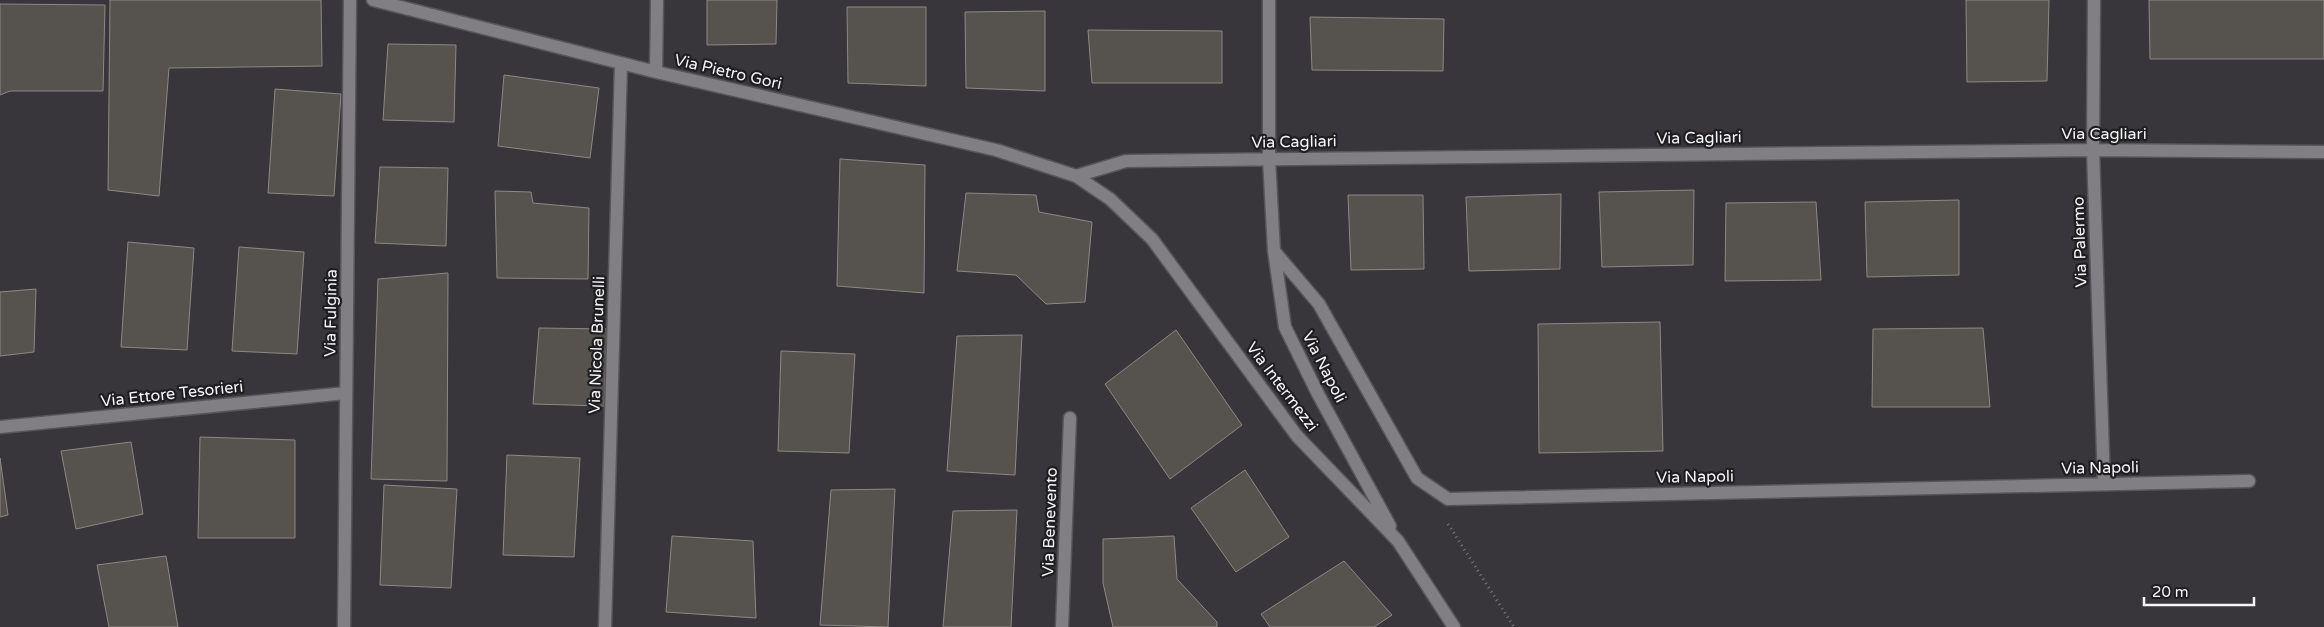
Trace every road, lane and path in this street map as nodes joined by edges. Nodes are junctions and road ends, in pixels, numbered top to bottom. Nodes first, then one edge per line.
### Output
1 (350, 0) edge
2 (373, 0) edge
3 (657, 0) edge
4 (1269, 0) edge
5 (2094, 0) edge
6 (621, 64) junction
7 (656, 72) junction
8 (2093, 150) junction
9 (2324, 152) edge
10 (1269, 159) junction
11 (1076, 176) junction
12 (1274, 251) junction
13 (346, 393) junction
14 (1070, 418) dead end
15 (0, 427) edge
16 (2249, 482) dead end
17 (2104, 484) junction
18 (1443, 516) dead end
19 (1398, 542) junction
20 (344, 627) edge
21 (605, 627) edge
22 (1062, 627) edge
23 (1454, 627) edge
24 (1514, 627) edge

1 - 13 street, Via Fulginia
2 - 6 street, Via Pietro Gori
3 - 7 street
4 - 10 street, Via Napoli
5 - 8 street, Via Palermo
6 - 7 street, Via Pietro Gori
6 - 21 street, Via Nicola Brunelli
7 - 11 street, Via Pietro Gori
8 - 9 street, Via Cagliari
8 - 10 street, Via Cagliari
8 - 17 street, Via Palermo
10 - 11 street, Via Cagliari
10 - 12 street, Via Napoli
11 - 19 street, Via Intermezzi
12 - 17 street, Via Napoli
12 - 19 street, Via Napoli
13 - 15 street, Via Ettore Tesorieri
13 - 20 street, Via Fulginia
14 - 22 street, Via Benevento
16 - 17 street, Via Napoli
18 - 24 path
19 - 23 street, Via Intermezzi

